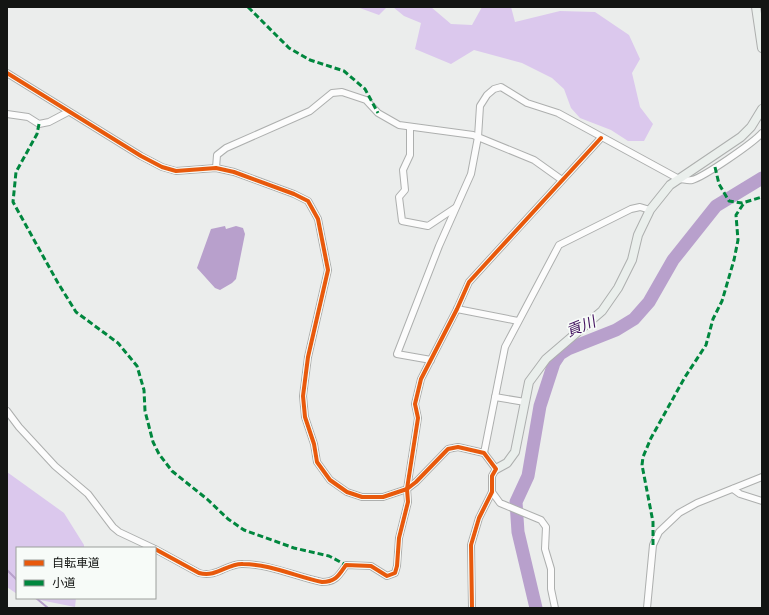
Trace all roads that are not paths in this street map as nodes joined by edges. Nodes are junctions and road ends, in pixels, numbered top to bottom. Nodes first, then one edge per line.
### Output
1 (756, 7) edge
2 (762, 48) edge
3 (7, 73) edge
4 (762, 109) edge
5 (68, 112) junction
6 (7, 114) edge
7 (410, 127) junction
8 (762, 133) edge
9 (478, 137) junction
10 (601, 138) junction
11 (216, 168) junction
12 (680, 179) junction
13 (562, 180) junction
14 (456, 207) junction
15 (650, 210) junction
16 (458, 309) junction
17 (518, 321) junction
18 (431, 360) junction
19 (495, 397) junction
20 (525, 402) junction
21 (7, 411) edge
22 (484, 453) junction
23 (496, 469) junction
24 (762, 477) edge
25 (406, 489) junction
26 (733, 489) junction
27 (492, 492) junction
28 (762, 501) edge
29 (150, 547) edge
30 (156, 550) edge
31 (472, 608) edge
32 (555, 608) edge
33 (647, 608) edge

1 - 2 street
3 - 5 street
4 - 12 street
5 - 6 street
5 - 11 street
7 - 9 street
7 - 11 street
7 - 14 street
8 - 12 street
9 - 10 street
9 - 13 street
9 - 14 street
10 - 12 street
10 - 13 street
11 - 25 street
12 - 15 street
13 - 16 street
14 - 18 street
15 - 17 street
15 - 20 street
16 - 17 street
16 - 18 street
17 - 19 street
18 - 25 street
19 - 20 street
19 - 22 street
20 - 23 street
21 - 29 street
22 - 23 street
22 - 25 street
23 - 27 street
24 - 26 street
25 - 30 street
26 - 28 street
26 - 33 street
27 - 31 street
27 - 32 street

